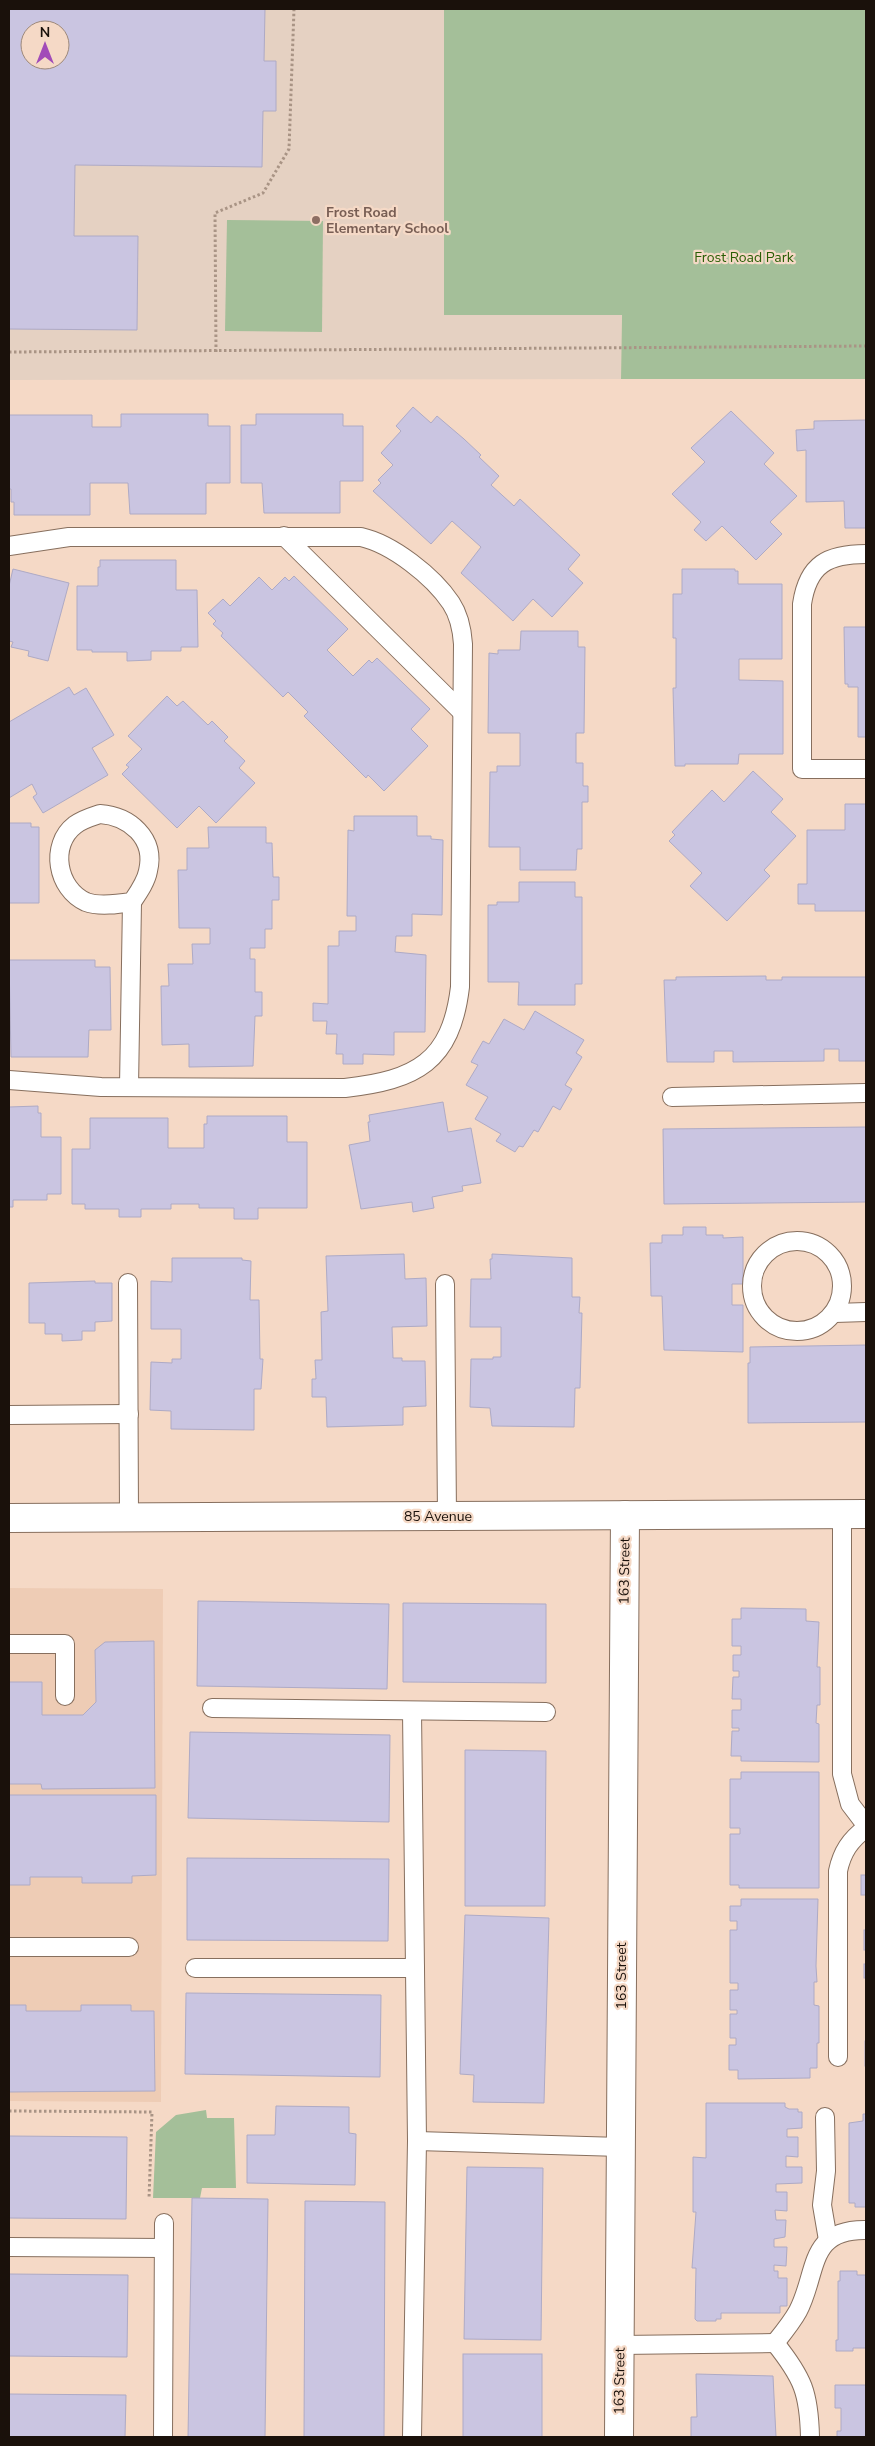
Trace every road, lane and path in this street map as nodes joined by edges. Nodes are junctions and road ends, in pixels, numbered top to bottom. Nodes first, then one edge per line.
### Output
1 (294, 9) edge
2 (866, 346) edge
3 (9, 352) edge
4 (216, 352) junction
5 (284, 536) junction
6 (9, 546) edge
7 (866, 554) edge
8 (462, 712) junction
9 (866, 769) edge
10 (132, 902) junction
11 (9, 1080) edge
12 (129, 1087) junction
13 (866, 1093) edge
14 (672, 1097) dead end
15 (128, 1282) dead end
16 (445, 1284) dead end
17 (866, 1312) edge
18 (835, 1313) junction
19 (129, 1414) junction
20 (9, 1415) edge
21 (854, 1514) edge
22 (625, 1515) junction
23 (447, 1516) junction
24 (9, 1518) edge
25 (129, 1518) junction
26 (9, 1644) edge
27 (65, 1696) dead end
28 (212, 1708) dead end
29 (412, 1711) junction
30 (546, 1712) dead end
31 (866, 1826) edge
32 (9, 1947) edge
33 (129, 1947) dead end
34 (195, 1968) dead end
35 (415, 1968) junction
36 (838, 2057) dead end
37 (9, 2111) edge
38 (825, 2117) dead end
39 (417, 2141) junction
40 (621, 2147) junction
41 (164, 2223) joint
42 (866, 2230) edge
43 (828, 2240) junction
44 (9, 2247) edge
45 (164, 2248) junction
46 (775, 2343) junction
47 (620, 2345) junction
48 (163, 2437) edge
49 (412, 2437) edge
50 (619, 2437) edge
51 (810, 2437) edge

1 - 4 path
2 - 4 path
3 - 4 path
5 - 6 lane
5 - 8 lane
5 - 8 lane
7 - 9 lane
8 - 12 lane
10 - 10 lane
10 - 12 lane
11 - 12 lane
13 - 14 lane
15 - 19 lane
16 - 23 lane
17 - 18 lane
18 - 18 lane
19 - 20 lane
19 - 25 lane
21 - 22 street, 85 Avenue
21 - 31 lane
22 - 23 street, 85 Avenue
22 - 40 street, 163 Street
23 - 25 street, 85 Avenue
24 - 25 street, 85 Avenue
26 - 27 lane
28 - 29 lane
29 - 30 lane
29 - 35 lane
31 - 36 lane
32 - 33 lane
34 - 35 lane
35 - 39 lane
37 - 41 path
38 - 43 lane
39 - 40 lane
39 - 49 lane
40 - 47 street, 163 Street
41 - 45 lane
42 - 43 lane
43 - 46 lane
44 - 45 lane
45 - 48 lane
46 - 47 lane
46 - 51 lane
47 - 50 street, 163 Street

